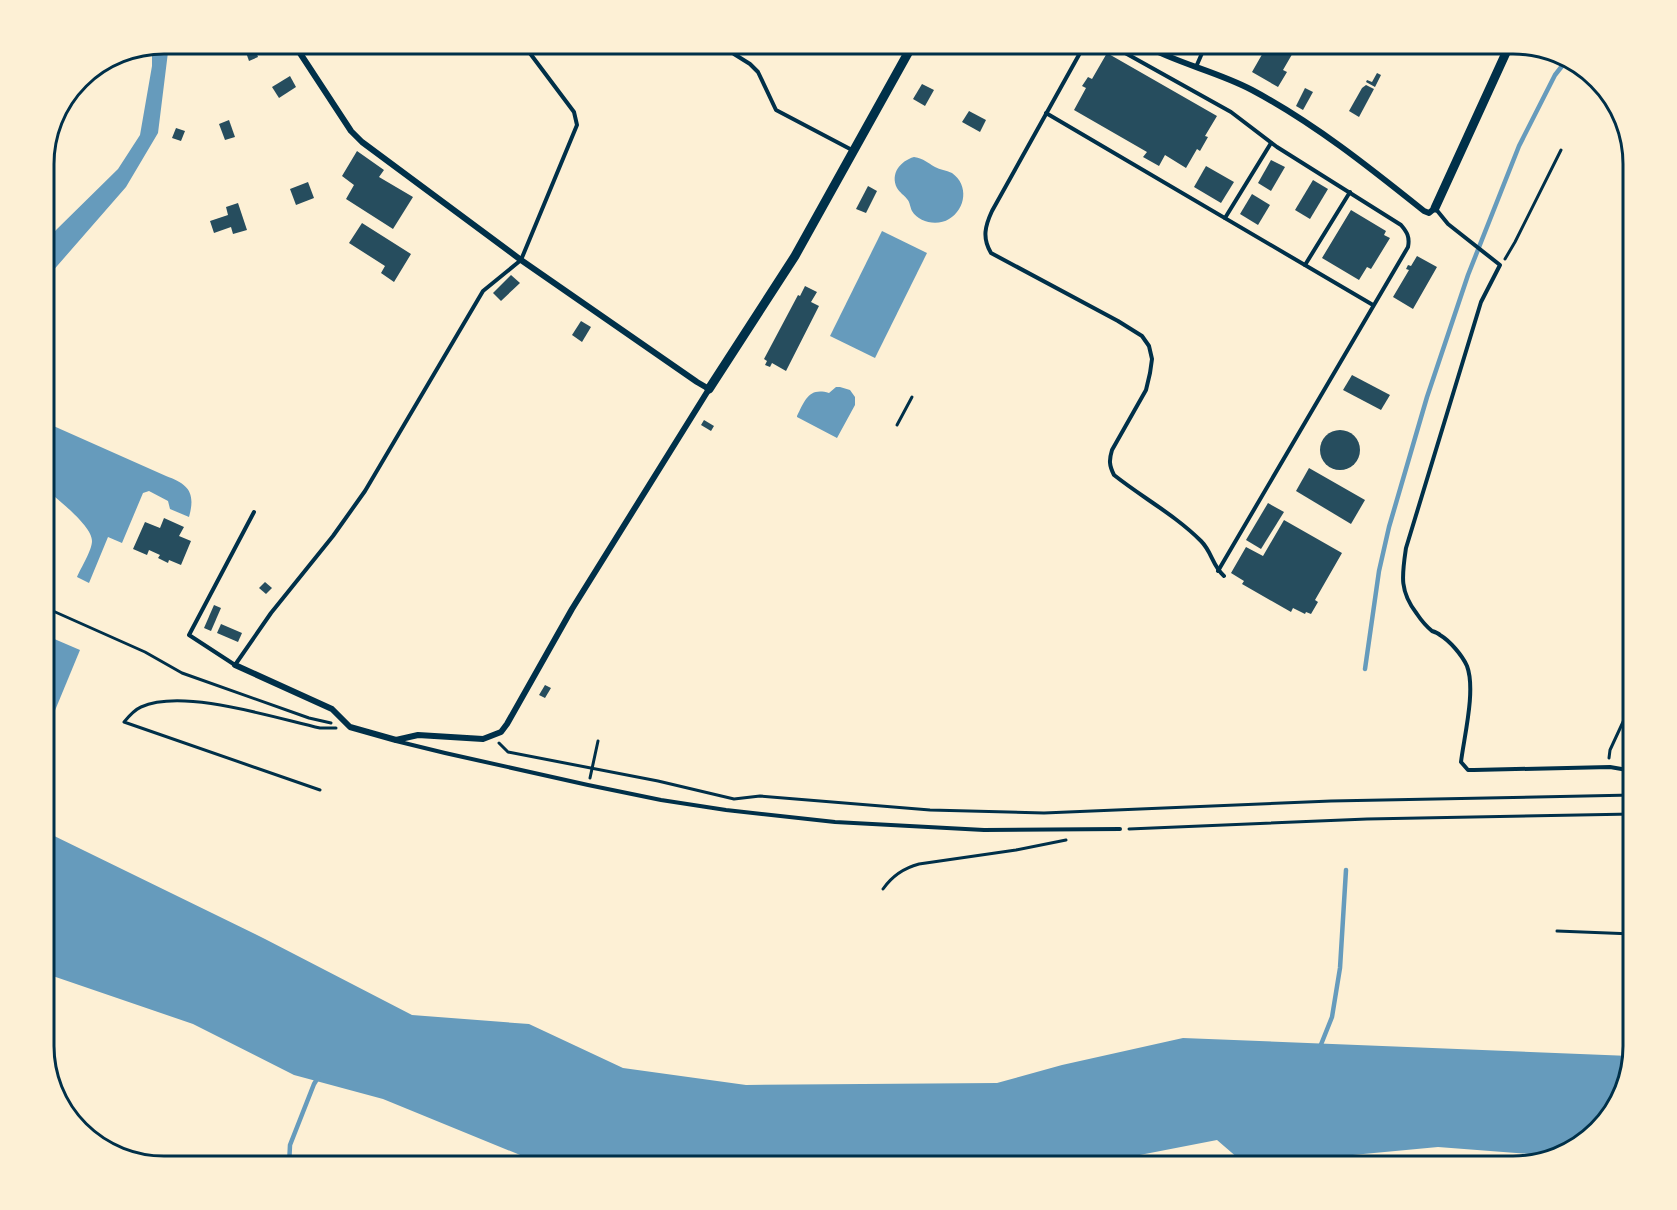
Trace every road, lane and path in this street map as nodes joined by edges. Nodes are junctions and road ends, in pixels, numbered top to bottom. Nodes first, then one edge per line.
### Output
1 (301, 54) edge
2 (530, 54) edge
3 (734, 54) dead end
4 (907, 54) edge
5 (1079, 54) edge
6 (1127, 54) edge
7 (1161, 54) edge
8 (1201, 54) edge
9 (1505, 54) edge
10 (1195, 68) junction
11 (1046, 113) junction
12 (1271, 143) junction
13 (1561, 150) dead end
14 (852, 151) junction
15 (1350, 192) junction
16 (1435, 208) junction
17 (1225, 218) junction
18 (521, 260) junction
19 (1305, 265) junction
20 (1500, 265) junction
21 (1373, 305) junction
22 (709, 389) junction
23 (912, 397) dead end
24 (897, 425) dead end
25 (254, 513) dead end
26 (1218, 571) junction
27 (1224, 576) dead end
28 (54, 612) edge
29 (235, 665) junction
30 (1623, 722) edge
31 (350, 727) junction
32 (494, 736) junction
33 (396, 740) junction
34 (598, 741) dead end
35 (1610, 767) junction
36 (592, 768) junction
37 (1623, 769) edge
38 (588, 785) junction
39 (320, 790) dead end
40 (1623, 795) edge
41 (1623, 814) edge
42 (1120, 829) joint
43 (1074, 838) dead end
44 (883, 889) dead end
45 (1557, 931) dead end
46 (1623, 934) edge

1 - 18 street
2 - 18 lane
3 - 14 lane
4 - 14 street
5 - 11 lane
6 - 12 lane
7 - 10 street
8 - 10 lane
9 - 16 street
10 - 16 street
11 - 17 lane
11 - 26 lane
12 - 15 lane
12 - 17 lane
13 - 20 path
14 - 22 street
15 - 19 lane
15 - 21 lane
16 - 20 lane
17 - 19 lane
18 - 22 street
18 - 29 lane
19 - 21 lane
20 - 35 lane
21 - 26 lane
22 - 32 street
23 - 24 path
25 - 29 lane
26 - 27 lane
28 - 31 path
29 - 31 street
30 - 35 path
31 - 33 street
31 - 39 path
32 - 33 street
32 - 36 path
33 - 38 lane
34 - 36 path
35 - 37 lane
36 - 38 path
36 - 40 path
38 - 42 lane
41 - 42 path
43 - 44 path
45 - 46 path

